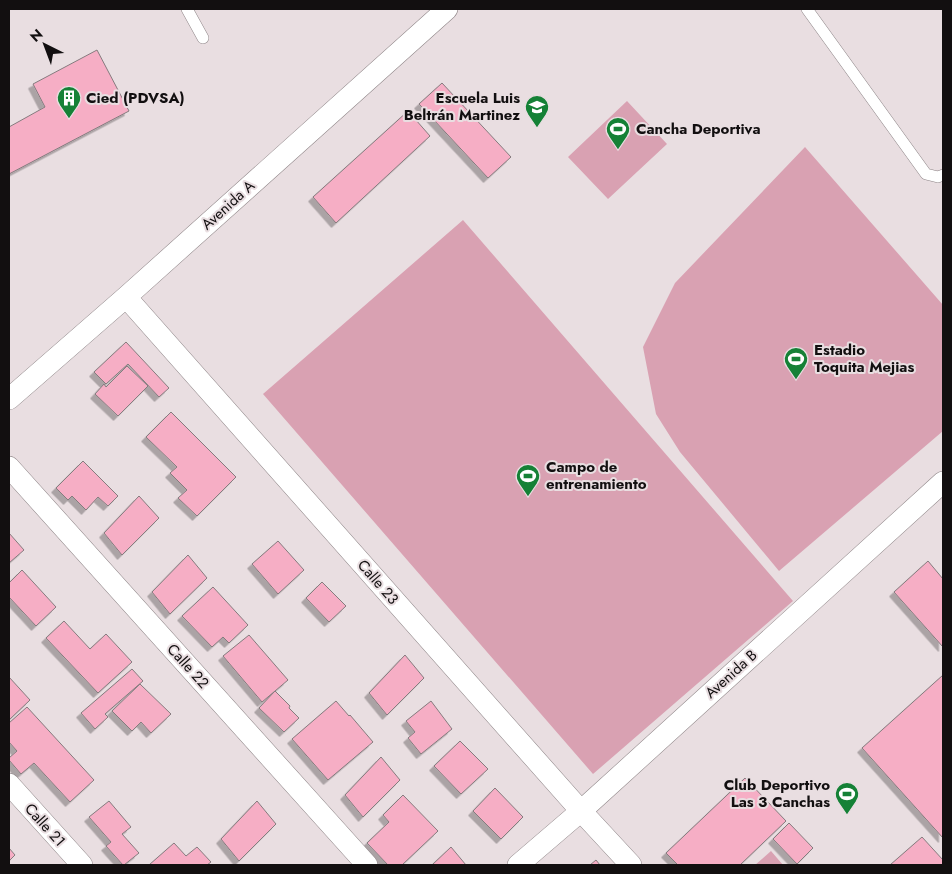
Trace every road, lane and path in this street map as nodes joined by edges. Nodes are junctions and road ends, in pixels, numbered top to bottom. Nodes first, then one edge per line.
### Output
1 (187, 9) edge
2 (447, 9) edge
3 (807, 9) edge
4 (203, 38) dead end
5 (943, 175) edge
6 (126, 297) junction
7 (9, 399) edge
8 (9, 466) edge
9 (943, 482) edge
10 (9, 784) edge
11 (581, 811) junction
12 (82, 865) edge
13 (367, 865) edge
14 (518, 865) edge
15 (632, 865) edge

1 - 4 lane
2 - 6 street, Avenida A
3 - 5 lane
6 - 7 street, Avenida A
6 - 11 street, Calle 23
8 - 13 street, Calle 22
9 - 11 street, Avenida B
10 - 12 street, Calle 21
11 - 14 street, Avenida B
11 - 15 street, Calle 23

